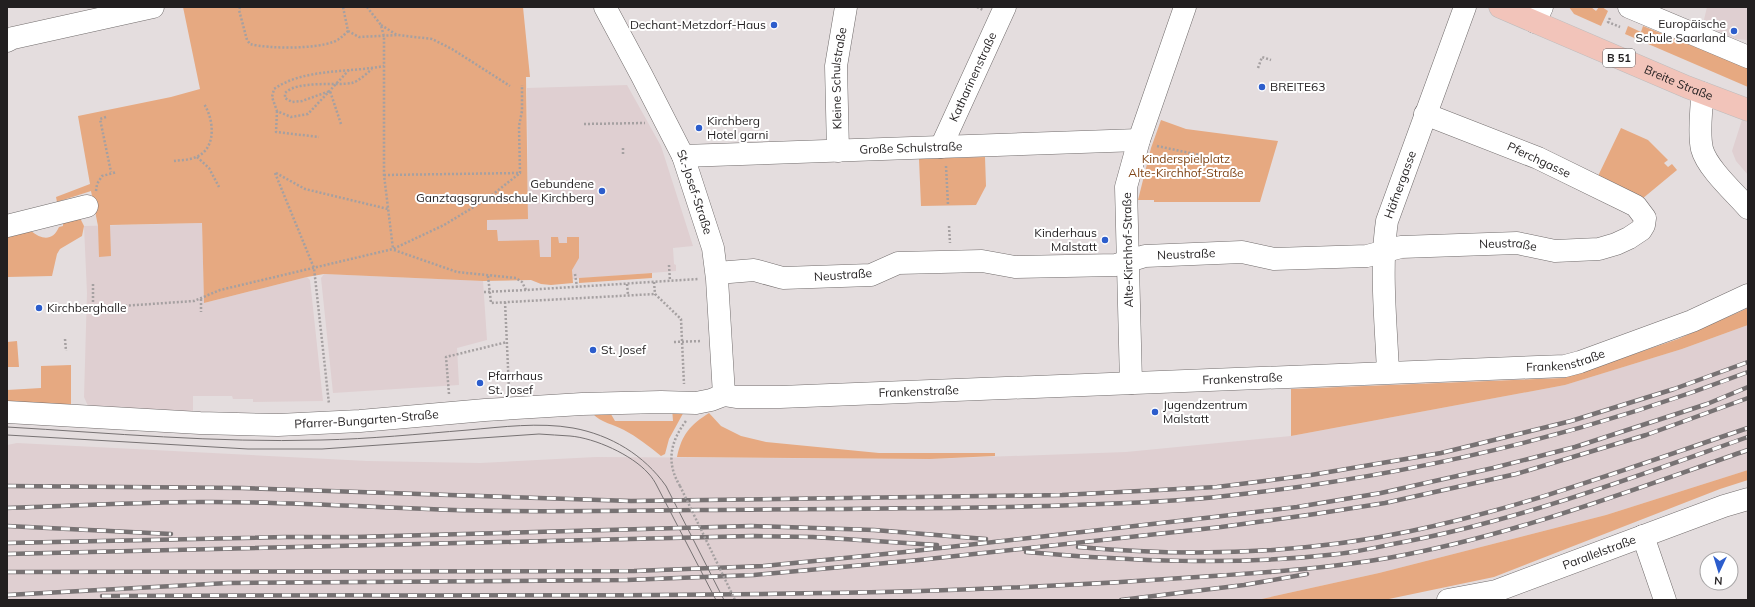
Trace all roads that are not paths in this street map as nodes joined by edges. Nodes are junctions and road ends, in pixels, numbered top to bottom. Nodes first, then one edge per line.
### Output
1 (153, 7) edge
2 (604, 7) edge
3 (846, 7) edge
4 (1004, 7) edge
5 (1185, 7) edge
6 (1465, 7) edge
7 (1500, 7) edge
8 (1629, 7) edge
9 (125, 10) edge
10 (1539, 14) edge
11 (7, 41) edge
12 (1748, 57) edge
13 (1702, 93) junction
14 (1748, 110) edge
15 (1425, 114) junction
16 (1139, 140) junction
17 (943, 147) junction
18 (838, 151) junction
19 (683, 156) junction
20 (91, 202) road end
21 (1748, 208) edge
22 (1645, 218) joint
23 (7, 226) edge
24 (1384, 250) junction
25 (1128, 261) junction
26 (717, 276) junction
27 (1748, 295) edge
28 (1388, 372) junction
29 (1131, 383) junction
30 (724, 395) junction
31 (7, 412) edge
32 (1748, 499) edge
33 (1644, 536) junction
34 (1496, 596) edge
35 (1448, 600) edge
36 (1665, 600) edge

1 - 9 street
2 - 19 street, St.-Josef-Straße
3 - 18 street, Kleine Schulstraße
4 - 17 street, Katharinenstraße
5 - 16 street, Alte-Kirchhof-Straße
6 - 15 street, Häfnergasse
7 - 10 main road, Breite Straße
8 - 12 street
9 - 11 street
10 - 13 main road, Breite Straße / B 51
13 - 14 main road, Breite Straße / B 51
13 - 21 street
15 - 22 street, Pferchgasse
15 - 24 street, Häfnergasse
16 - 17 street, Große Schulstraße
16 - 25 street, Alte-Kirchhof-Straße
17 - 18 street, Große Schulstraße
18 - 19 street, Große Schulstraße
19 - 26 street, St.-Josef-Straße
20 - 23 street
22 - 24 street, Neustraße
24 - 25 street, Neustraße
24 - 28 street, Häfnergasse
25 - 26 street, Neustraße
25 - 29 street, Alte-Kirchhof-Straße
26 - 30 street, St.-Josef-Straße
27 - 28 street, Frankenstraße
28 - 29 street, Frankenstraße
29 - 30 street, Frankenstraße
30 - 31 street, Pfarrer-Bungarten-Straße
32 - 33 street, Parallelstraße
33 - 34 street, Parallelstraße
33 - 36 street
34 - 35 street, Parallelstraße

